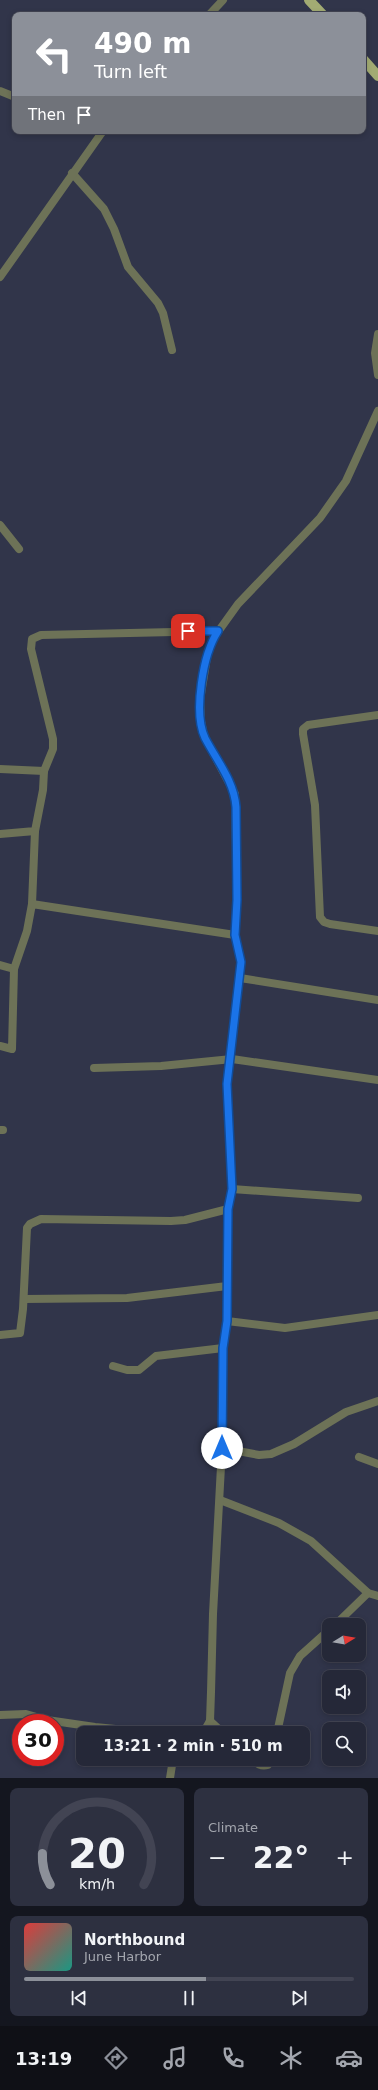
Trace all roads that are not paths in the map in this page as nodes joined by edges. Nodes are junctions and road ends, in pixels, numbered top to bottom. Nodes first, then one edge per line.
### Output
1 (223, 0) edge
2 (309, 0) edge
3 (212, 12) edge
4 (320, 12) edge
5 (366, 62) edge
6 (378, 76) edge
7 (0, 91) edge
8 (12, 96) edge
9 (101, 134) edge
10 (72, 173) junction
11 (0, 277) edge
12 (378, 334) edge
13 (172, 350) dead end
14 (378, 375) edge
15 (378, 411) edge
16 (0, 525) edge
17 (19, 550) dead end
18 (218, 631) junction
19 (378, 715) edge
20 (0, 769) edge
21 (44, 771) junction
22 (35, 831) junction
23 (0, 834) edge
24 (32, 904) junction
25 (378, 931) edge
26 (235, 935) junction
27 (0, 965) edge
28 (14, 969) junction
29 (240, 978) junction
30 (378, 1000) edge
31 (0, 1046) edge
32 (232, 1058) junction
33 (94, 1068) dead end
34 (378, 1080) edge
35 (232, 1189) junction
36 (358, 1198) dead end
37 (228, 1209) junction
38 (227, 1286) junction
39 (24, 1299) junction
40 (378, 1314) edge
41 (227, 1321) junction
42 (0, 1335) edge
43 (223, 1348) junction
44 (114, 1366) dead end
45 (378, 1401) edge
46 (222, 1448) junction
47 (360, 1457) dead end
48 (378, 1464) edge
49 (220, 1500) junction
50 (368, 1593) junction
51 (378, 1596) edge
52 (342, 1618) edge
53 (322, 1636) edge
54 (0, 1715) edge
55 (210, 1721) junction
56 (90, 1726) edge
57 (207, 1726) edge
58 (215, 1726) edge
59 (279, 1726) edge
60 (172, 1766) edge
61 (170, 1778) edge

1 - 3 street
2 - 4 main road
5 - 6 main road
7 - 8 street
9 - 10 street
10 - 11 street
10 - 13 street
12 - 14 street
15 - 18 street
16 - 17 street
18 - 21 street
18 - 26 street
19 - 25 street
20 - 21 street
21 - 22 street
22 - 23 street
22 - 24 street
24 - 26 street
24 - 28 street
26 - 29 street
27 - 28 street
28 - 31 street
29 - 30 street
29 - 32 street
32 - 33 street
32 - 34 street
32 - 35 street
35 - 36 street
35 - 37 street
37 - 38 street
37 - 39 street
38 - 39 street
38 - 41 street
39 - 42 street
40 - 41 street
41 - 43 street
43 - 44 street
43 - 46 street
45 - 46 street
46 - 49 street
47 - 48 street
49 - 50 street
49 - 55 street
50 - 51 street
50 - 52 street
53 - 59 street
54 - 56 street
55 - 57 street
55 - 58 street
60 - 61 street

